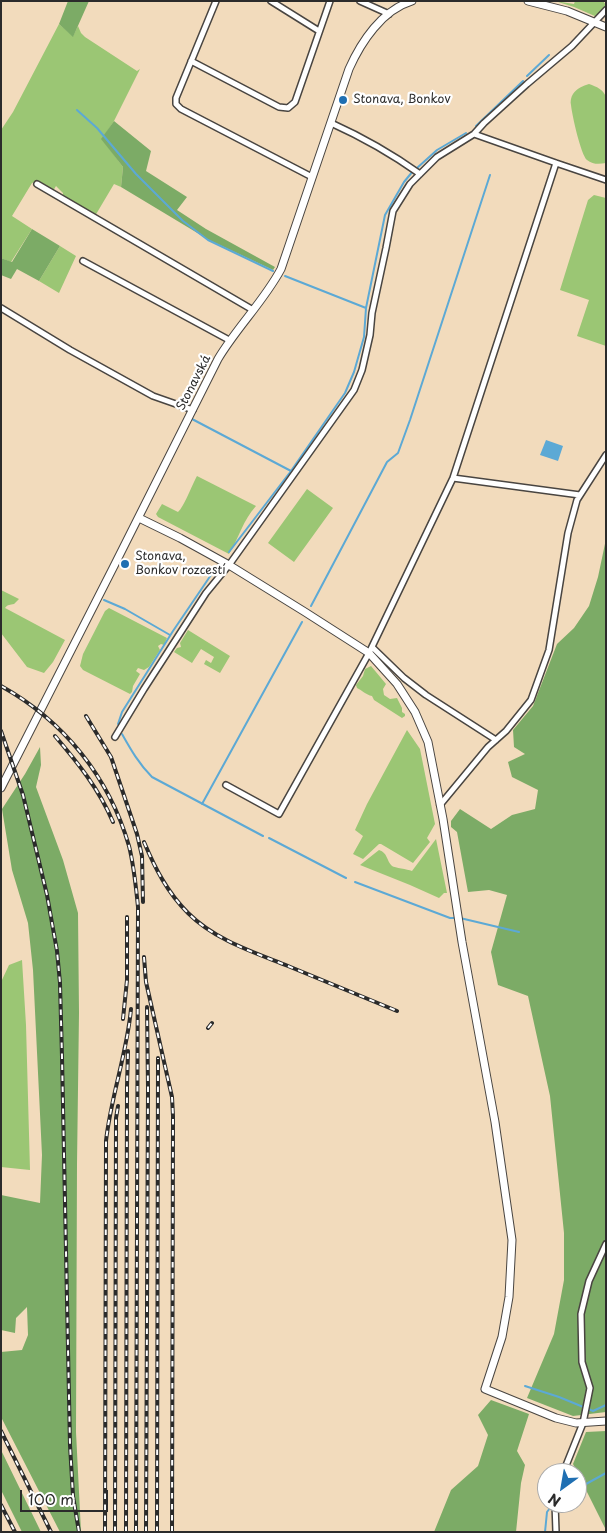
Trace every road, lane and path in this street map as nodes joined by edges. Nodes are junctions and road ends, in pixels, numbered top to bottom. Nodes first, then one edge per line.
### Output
1 (216, 1) edge
2 (271, 1) edge
3 (330, 1) edge
4 (360, 1) edge
5 (412, 1) edge
6 (528, 1) edge
7 (606, 10) edge
8 (389, 14) junction
9 (596, 22) junction
10 (606, 27) edge
11 (319, 31) junction
12 (191, 61) junction
13 (331, 123) junction
14 (474, 134) junction
15 (556, 163) junction
16 (420, 174) junction
17 (312, 177) junction
18 (606, 180) edge
19 (37, 184) dead end
20 (82, 261) dead end
21 (1, 308) edge
22 (253, 310) junction
23 (229, 340) junction
24 (193, 410) junction
25 (606, 454) edge
26 (452, 478) junction
27 (580, 495) junction
28 (139, 518) junction
29 (229, 566) junction
30 (370, 650) junction
31 (115, 737) dead end
32 (496, 740) junction
33 (226, 785) dead end
34 (1, 788) edge
35 (440, 804) junction
36 (606, 1244) edge
37 (606, 1421) edge
38 (583, 1423) junction
39 (567, 1463) edge
40 (555, 1513) edge
41 (556, 1532) edge

1 - 12 street
2 - 11 street
3 - 11 street
4 - 8 street
5 - 8 street, Stonavská
6 - 9 street
7 - 9 street
8 - 13 street, Stonavská
9 - 10 street
9 - 14 street
11 - 12 street
12 - 17 street
13 - 16 street
13 - 17 street, Stonavská
14 - 15 street
14 - 16 street
15 - 18 street
15 - 26 street
16 - 29 street
17 - 22 street, Stonavská
19 - 22 street
20 - 23 street
21 - 24 street
22 - 23 street, Stonavská
23 - 24 street, Stonavská
24 - 28 street, Stonavská
25 - 27 street
26 - 27 street
26 - 30 street
27 - 32 street
28 - 29 street
28 - 34 street, Stonavská
29 - 30 street
29 - 31 street
30 - 32 street
30 - 33 street
30 - 35 street
32 - 35 street
35 - 38 street
36 - 38 street
37 - 38 street
38 - 39 street
40 - 41 street

